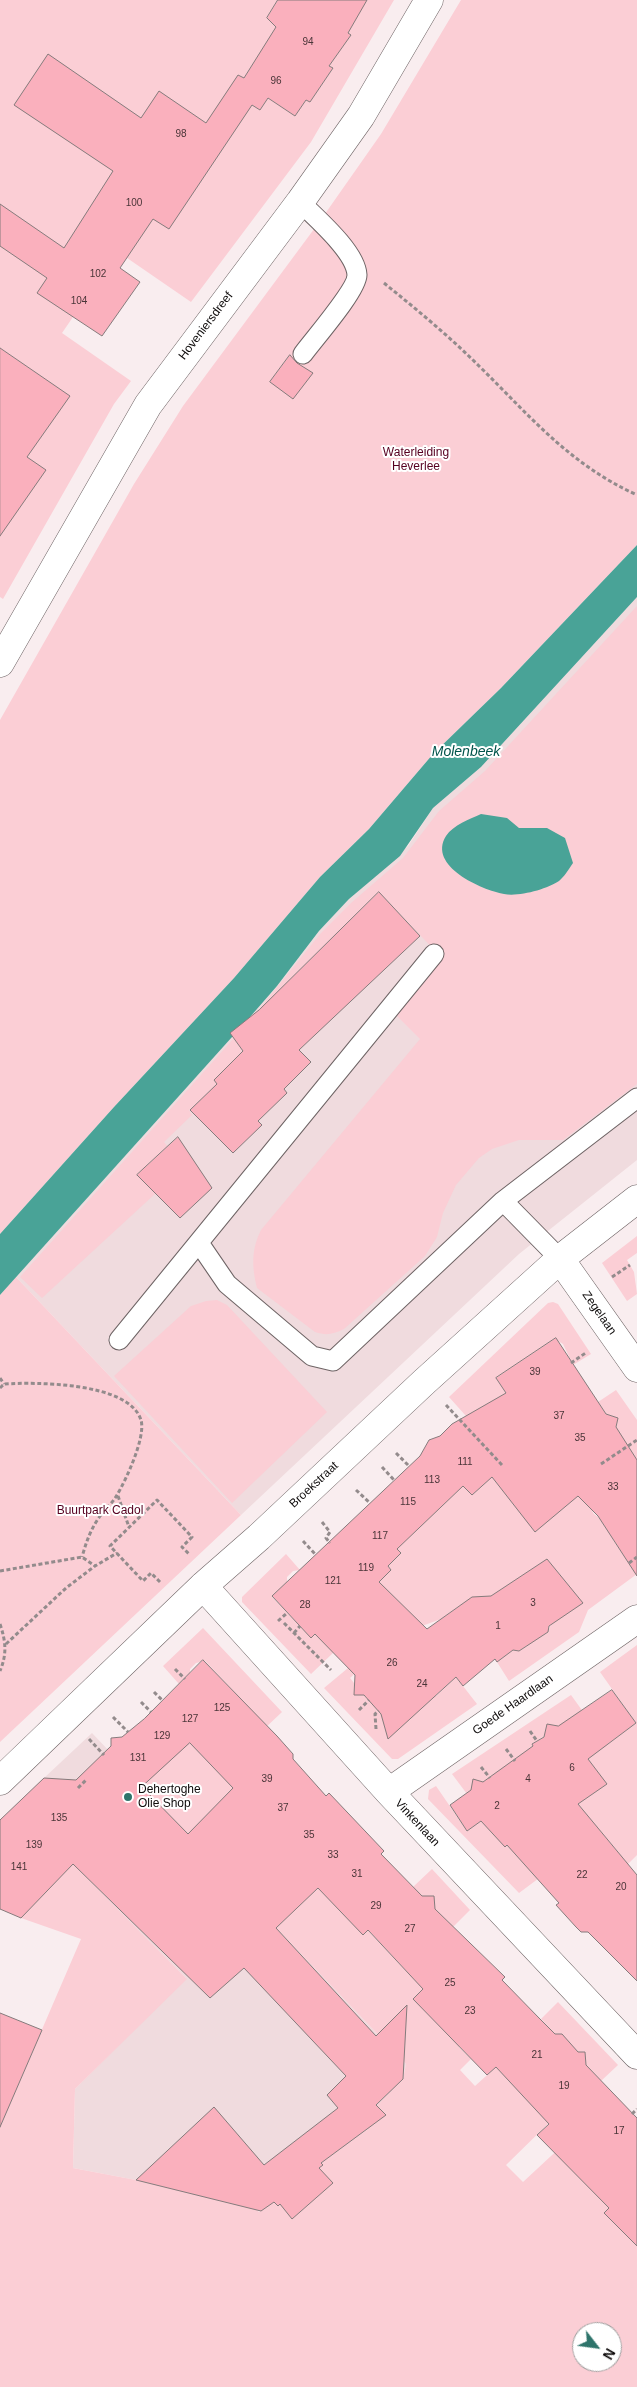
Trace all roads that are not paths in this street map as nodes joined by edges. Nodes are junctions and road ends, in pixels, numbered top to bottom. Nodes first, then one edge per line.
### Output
1 (429, 0) edge
2 (300, 202) junction
3 (303, 354) dead end
4 (0, 663) edge
5 (434, 954) dead end
6 (637, 1098) edge
7 (637, 1199) edge
8 (503, 1201) junction
9 (199, 1243) junction
10 (560, 1258) junction
11 (119, 1340) dead end
12 (637, 1368) edge
13 (207, 1582) junction
14 (637, 1619) edge
15 (0, 1781) edge
16 (389, 1792) junction
17 (637, 2054) edge

1 - 2 street, Hoveniersdreef
2 - 3 lane
2 - 4 street, Hoveniersdreef
5 - 9 lane
6 - 8 lane
7 - 10 street, Broekstraat
8 - 9 lane
8 - 10 lane
9 - 11 lane
10 - 12 street, Zegelaan
10 - 13 street, Broekstraat
13 - 15 street, Broekstraat
13 - 16 street, Vinkenlaan
14 - 16 street, Goede Haardlaan
16 - 17 street, Vinkenlaan

